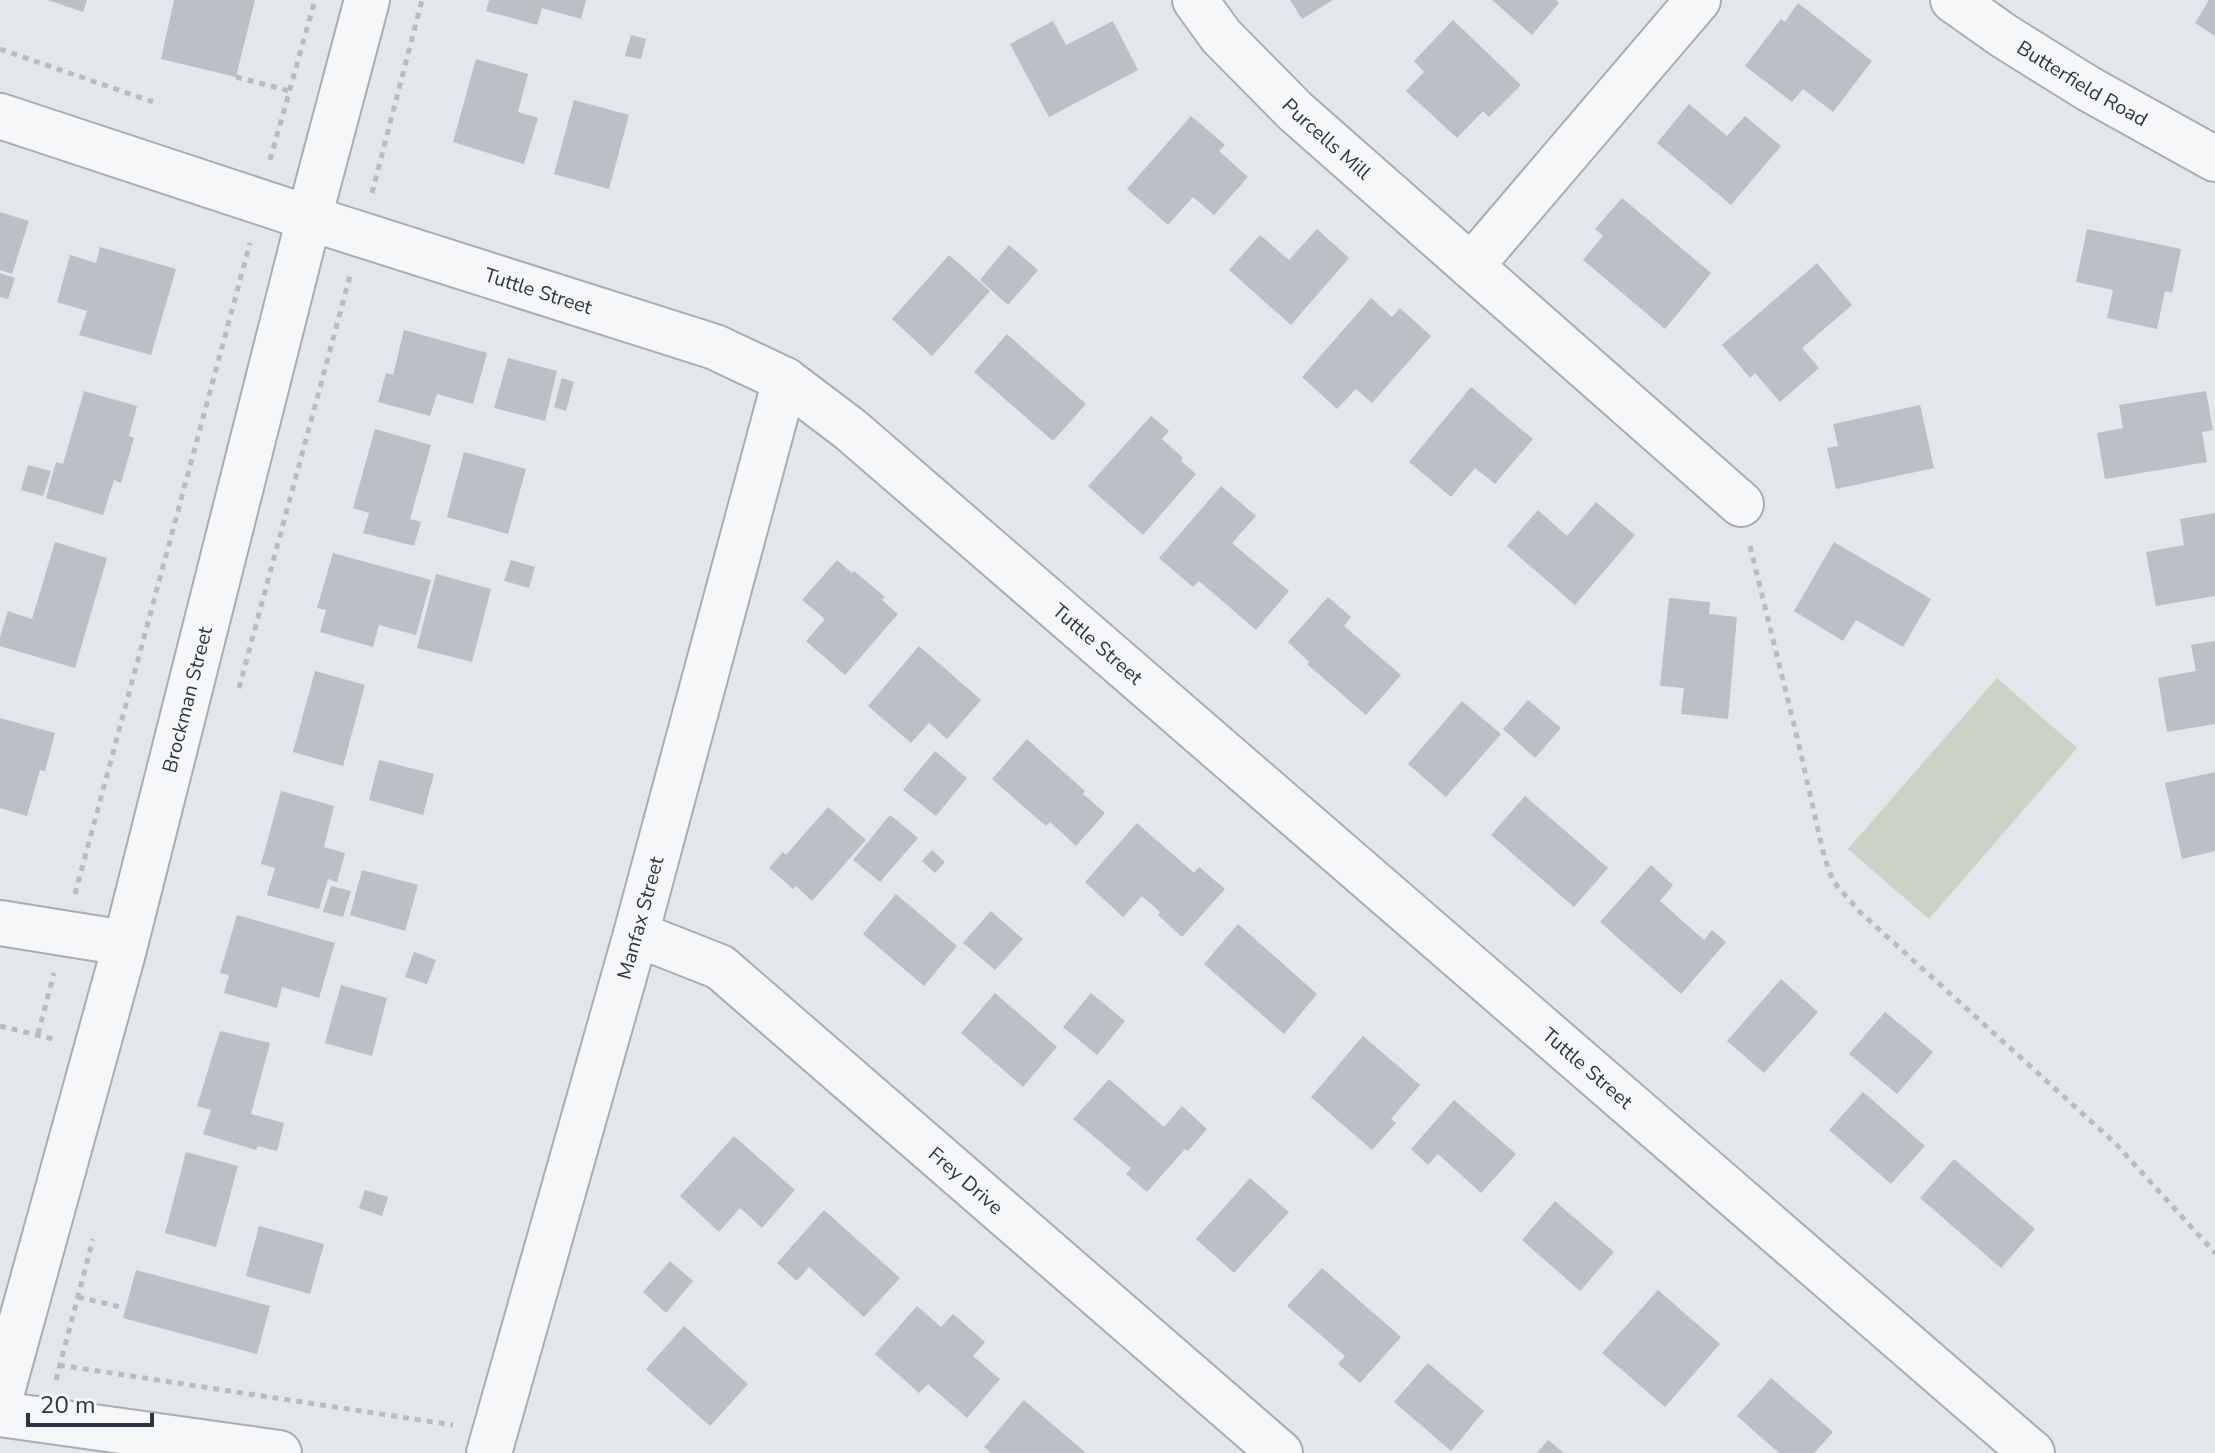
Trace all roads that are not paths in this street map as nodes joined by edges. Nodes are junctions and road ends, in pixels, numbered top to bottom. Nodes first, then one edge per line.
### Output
1 (367, 0) edge
2 (1195, 0) edge
3 (1698, 0) edge
4 (1953, 0) edge
5 (0, 116) edge
6 (2215, 159) edge
7 (309, 218) junction
8 (1471, 266) junction
9 (785, 380) junction
10 (1741, 504) road end
11 (0, 923) edge
12 (636, 934) junction
13 (125, 943) junction
14 (0, 1399) edge
15 (0, 1414) edge
16 (104, 1441) edge
17 (492, 1441) edge
18 (279, 1453) edge
19 (1280, 1453) edge
20 (2032, 1453) edge

1 - 7 street, Brockman Street
2 - 8 street, Purcells Mill
3 - 8 street
4 - 6 street, Butterfield Road
5 - 7 street, Tuttle Street
7 - 9 street, Tuttle Street
7 - 13 street, Brockman Street
8 - 10 street, Purcells Mill
9 - 12 street, Manfax Street
9 - 20 street, Tuttle Street
11 - 13 street
12 - 17 street, Manfax Street
12 - 19 street, Frey Drive
13 - 14 street, Brockman Street
15 - 16 street
16 - 18 street

